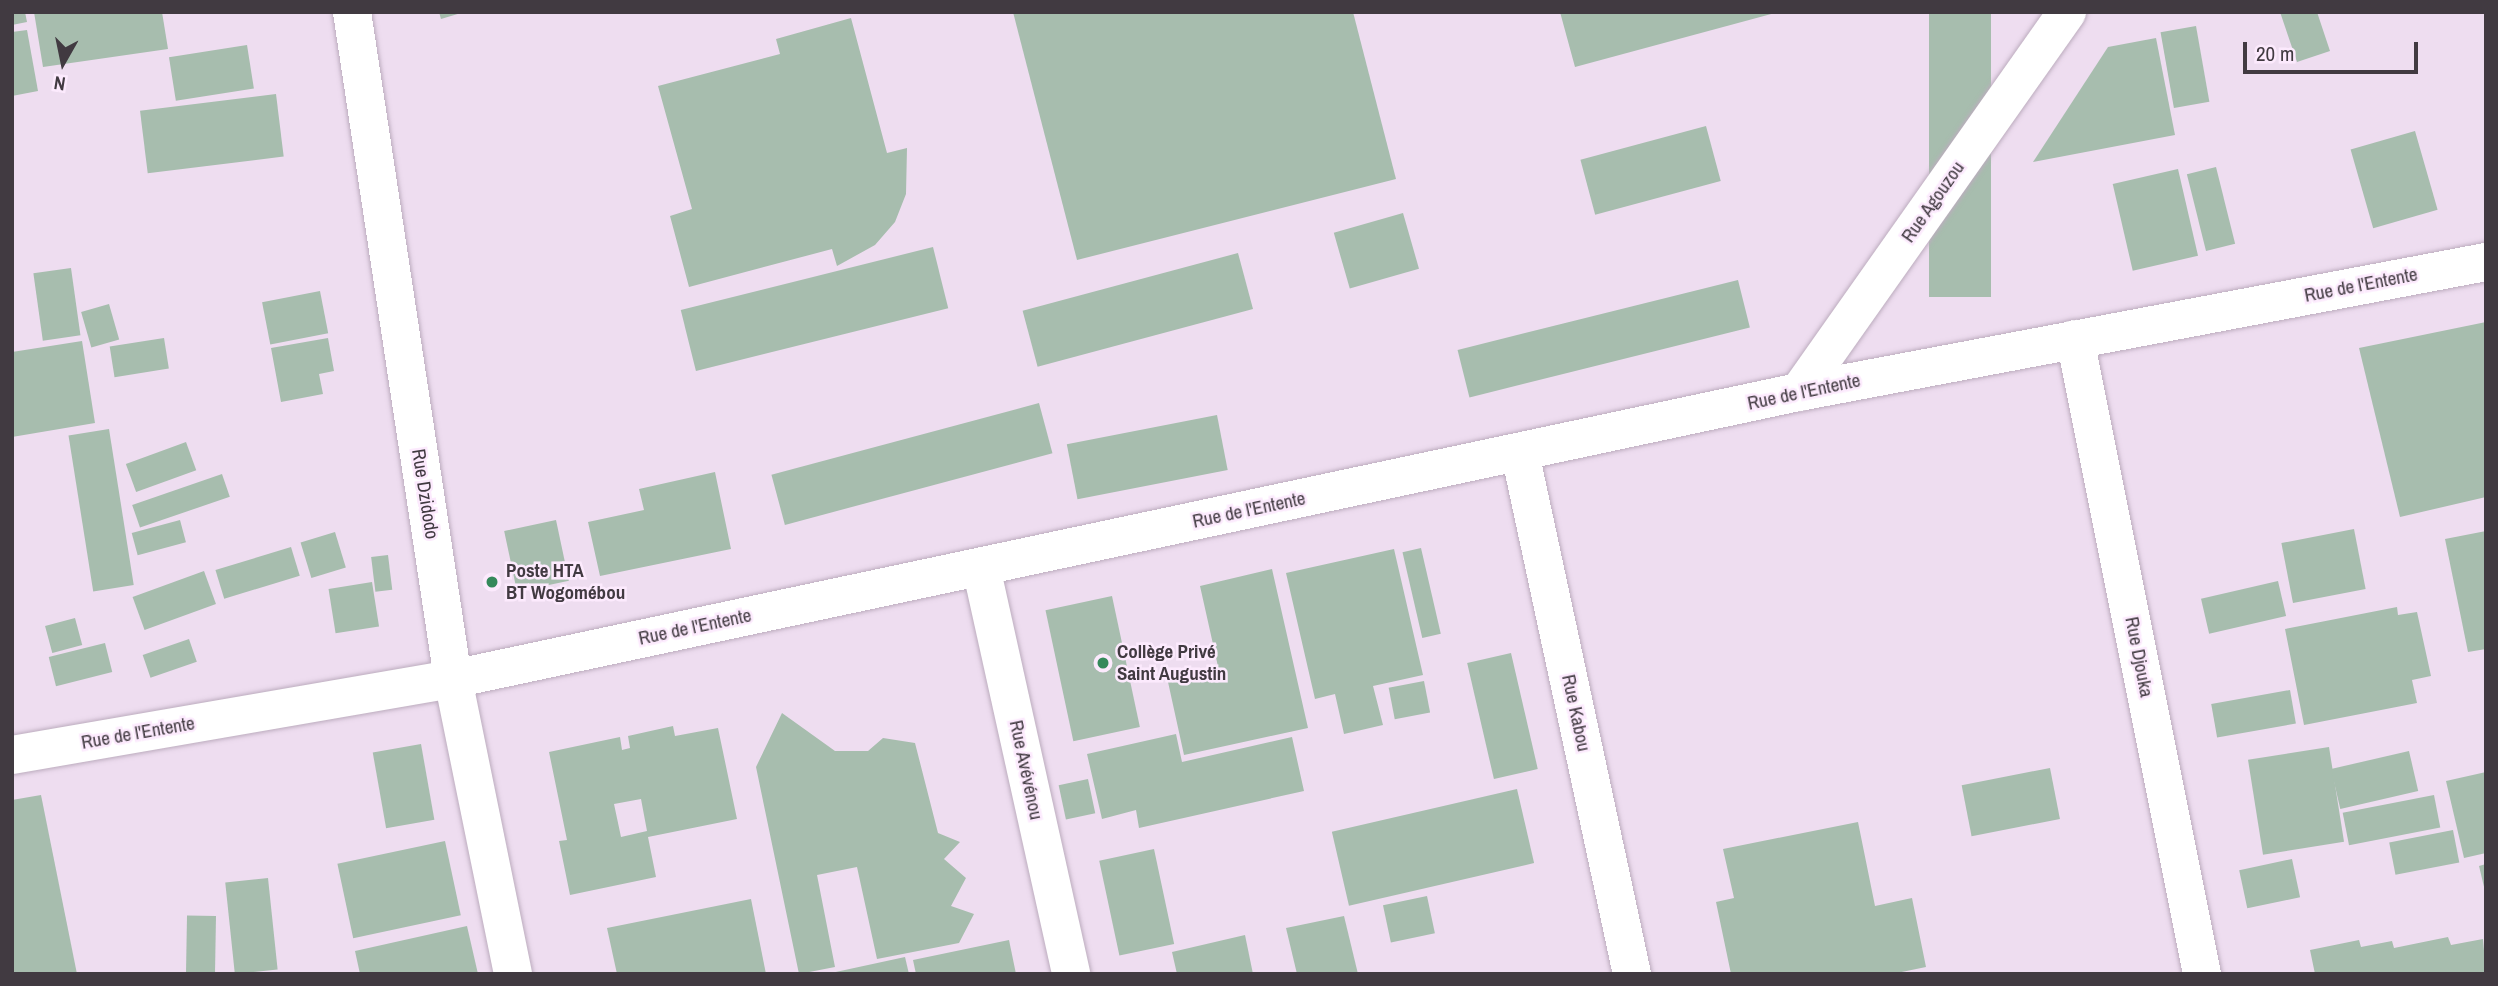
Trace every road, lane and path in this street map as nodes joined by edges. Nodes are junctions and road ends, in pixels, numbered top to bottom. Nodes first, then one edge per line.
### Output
1 (352, 12) edge
2 (2067, 12) edge
3 (2486, 262) edge
4 (2076, 340) junction
5 (1799, 391) junction
6 (1520, 453) junction
7 (981, 567) junction
8 (453, 679) junction
9 (12, 755) edge
10 (513, 974) edge
11 (1071, 974) edge
12 (1632, 974) edge
13 (2202, 974) edge

1 - 8 street, Rue Dzidodo
2 - 5 street, Rue Agouzou
3 - 4 street, Rue de l'Entente
4 - 5 street, Rue de l'Entente
4 - 13 street, Rue Djouka
5 - 6 street, Rue de l'Entente
6 - 7 street, Rue de l'Entente
6 - 12 street, Rue Kabou
7 - 8 street, Rue de l'Entente
7 - 11 street, Rue Avévénou
8 - 9 street, Rue de l'Entente
8 - 10 street, Rue Dzidodo

